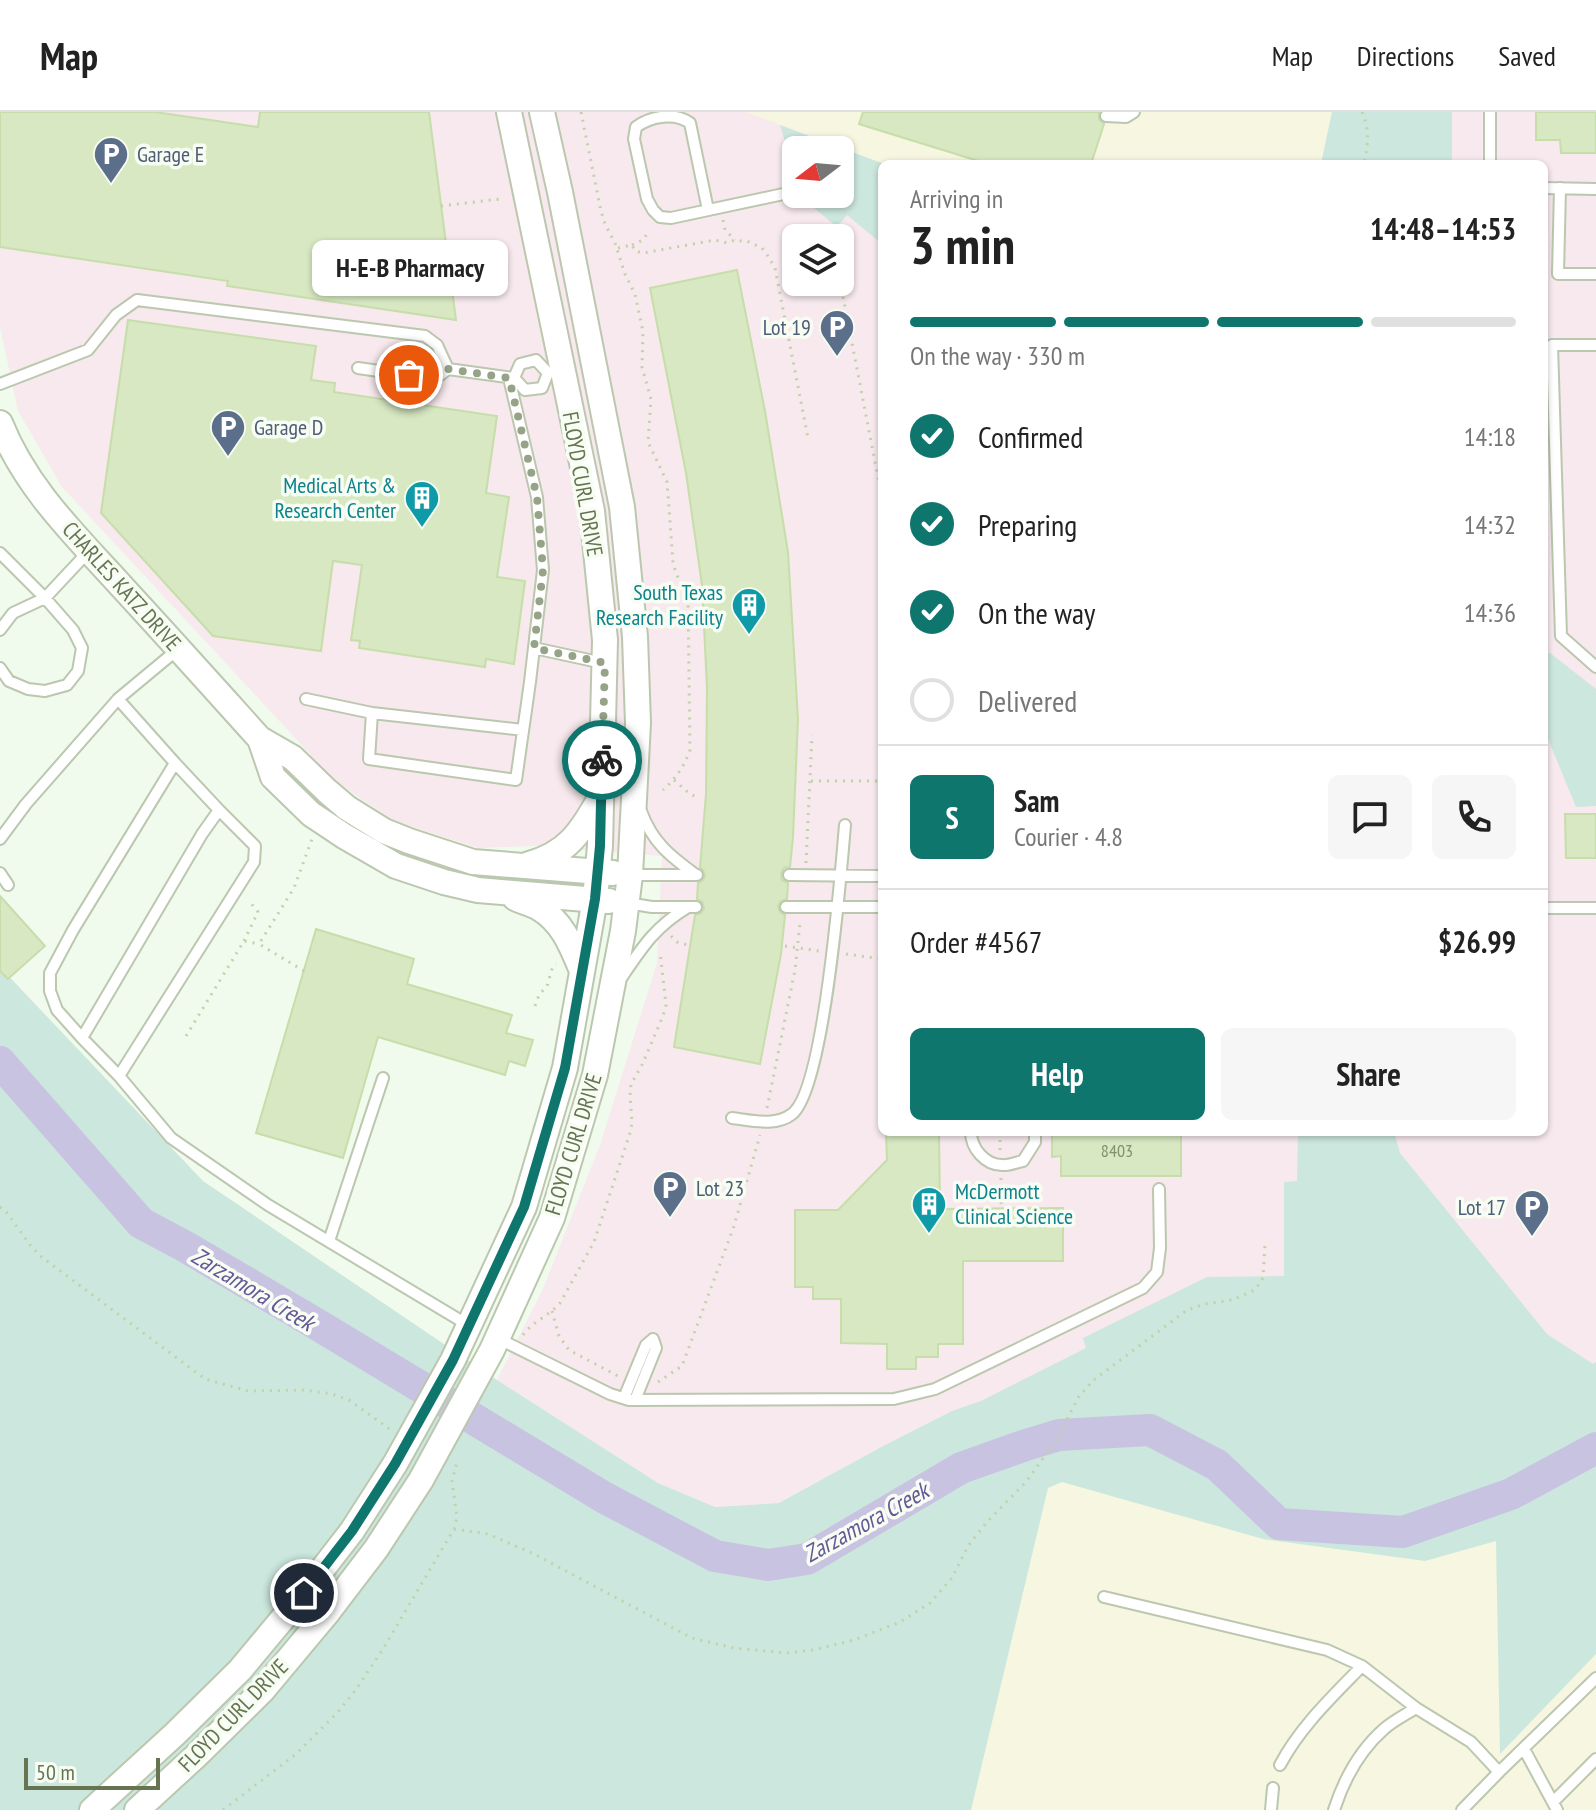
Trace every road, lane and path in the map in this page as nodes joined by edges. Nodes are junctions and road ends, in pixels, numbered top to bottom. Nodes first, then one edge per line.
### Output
1 (509, 112) edge
2 (542, 112) edge
3 (581, 112) edge
4 (1134, 112) edge
5 (1362, 112) edge
6 (1490, 112) edge
7 (1106, 116) dead end
8 (1365, 160) edge
9 (1490, 160) edge
10 (1548, 188) edge
11 (1560, 188) junction
12 (1596, 189) edge
13 (782, 194) edge
14 (500, 199) dead end
15 (441, 206) dead end
16 (708, 210) junction
17 (723, 220) dead end
18 (647, 234) dead end
19 (735, 240) junction
20 (632, 245) junction
21 (616, 248) junction
22 (1596, 274) edge
23 (843, 296) edge
24 (1548, 345) edge
25 (1596, 345) edge
26 (358, 368) dead end
27 (448, 369) junction
28 (555, 371) junction
29 (511, 378) junction
30 (0, 384) edge
31 (0, 423) edge
32 (808, 438) dead end
33 (878, 477) edge
34 (90, 551) junction
35 (0, 553) edge
36 (45, 598) junction
37 (0, 630) edge
38 (534, 648) junction
39 (179, 649) junction
40 (605, 663) junction
41 (1596, 667) edge
42 (0, 668) edge
43 (118, 699) junction
44 (306, 699) dead end
45 (372, 713) junction
46 (523, 730) junction
47 (812, 735) dead end
48 (260, 739) junction
49 (175, 763) junction
50 (674, 780) junction
51 (811, 781) junction
52 (878, 781) edge
53 (663, 790) dead end
54 (635, 794) junction
55 (601, 798) junction
56 (699, 798) dead end
57 (219, 810) junction
58 (845, 825) dead end
59 (0, 839) edge
60 (312, 839) dead end
61 (806, 865) dead end
62 (522, 866) junction
63 (597, 872) junction
64 (0, 873) edge
65 (630, 875) junction
66 (789, 875) dead end
67 (841, 876) junction
68 (878, 876) edge
69 (8, 885) dead end
70 (499, 891) junction
71 (595, 899) junction
72 (250, 902) dead end
73 (627, 903) junction
74 (786, 907) dead end
75 (837, 907) junction
76 (878, 907) edge
77 (1548, 908) edge
78 (1596, 908) edge
79 (800, 923) dead end
80 (671, 936) dead end
81 (244, 941) junction
82 (259, 944) junction
83 (688, 945) dead end
84 (659, 946) dead end
85 (785, 946) dead end
86 (798, 948) junction
87 (817, 950) dead end
88 (847, 954) dead end
89 (561, 958) dead end
90 (878, 958) edge
91 (304, 971) dead end
92 (582, 972) junction
93 (611, 992) junction
94 (535, 1006) dead end
95 (186, 1036) dead end
96 (82, 1038) junction
97 (119, 1076) junction
98 (383, 1078) dead end
99 (732, 1118) dead end
100 (764, 1121) junction
101 (971, 1136) edge
102 (1035, 1136) edge
103 (1159, 1189) dead end
104 (0, 1207) edge
105 (329, 1241) junction
106 (1265, 1245) dead end
107 (552, 1311) junction
108 (469, 1326) junction
109 (507, 1343) junction
110 (636, 1383) junction
111 (630, 1399) junction
112 (391, 1430) dead end
113 (451, 1448) junction
114 (454, 1529) junction
115 (1104, 1597) dead end
116 (1362, 1666) junction
117 (1596, 1678) edge
118 (1416, 1708) junction
119 (1524, 1749) junction
120 (1596, 1759) edge
121 (1280, 1765) dead end
122 (1499, 1772) junction
123 (1273, 1788) dead end
124 (1555, 1806) edge
125 (92, 1810) edge
126 (137, 1810) edge
127 (223, 1810) edge
128 (1271, 1810) edge
129 (1334, 1810) edge
130 (1462, 1810) edge

1 - 28 street, FLOYD CURL DRIVE
2 - 54 street, FLOYD CURL DRIVE
3 - 21 path
4 - 7 lane
5 - 8 path
6 - 9 lane
10 - 11 lane
11 - 12 lane
11 - 22 lane
13 - 16 lane
14 - 15 path
16 - 16 lane
17 - 19 path
18 - 20 path
19 - 20 path
19 - 32 path
20 - 21 path
21 - 50 path
23 - 33 path
24 - 25 lane
24 - 41 lane
26 - 27 lane
27 - 29 lane
27 - 30 lane
28 - 29 lane
28 - 29 lane
28 - 40 street, FLOYD CURL DRIVE
29 - 38 lane
31 - 34 street, CHARLES KATZ DRIVE
34 - 36 lane
34 - 39 street, CHARLES KATZ DRIVE
35 - 36 lane
36 - 37 lane
36 - 42 lane
38 - 40 lane
38 - 46 lane
39 - 43 lane
39 - 48 street, CHARLES KATZ DRIVE
40 - 55 street, FLOYD CURL DRIVE
43 - 49 lane
43 - 59 lane
44 - 45 lane
45 - 46 lane
45 - 46 lane
47 - 51 path
48 - 62 street, CHARLES KATZ DRIVE
48 - 70 street, CHARLES KATZ DRIVE
49 - 57 lane
49 - 96 lane
50 - 53 path
50 - 56 path
51 - 52 path
51 - 61 path
54 - 65 street, FLOYD CURL DRIVE
54 - 65 lane
55 - 62 street
55 - 63 street, FLOYD CURL DRIVE
57 - 96 lane
57 - 97 lane
58 - 67 lane
60 - 82 path
62 - 63 street, CHARLES KATZ DRIVE
63 - 65 street, CHARLES KATZ DRIVE
63 - 71 street, FLOYD CURL DRIVE
64 - 69 lane
65 - 73 street, FLOYD CURL DRIVE
66 - 67 lane
67 - 68 lane
67 - 75 lane
70 - 71 street, CHARLES KATZ DRIVE
70 - 92 street
71 - 73 street, CHARLES KATZ DRIVE
71 - 92 street, FLOYD CURL DRIVE
72 - 81 path
73 - 93 street, FLOYD CURL DRIVE
73 - 93 lane
74 - 75 lane
75 - 76 lane
75 - 100 lane
77 - 78 lane
79 - 86 path
80 - 83 path
81 - 82 path
81 - 95 path
82 - 91 path
84 - 107 path
85 - 86 path
86 - 87 path
86 - 100 path
88 - 90 path
89 - 94 path
92 - 108 street, FLOYD CURL DRIVE
93 - 109 street, FLOYD CURL DRIVE
96 - 97 lane
97 - 105 lane
98 - 105 lane
99 - 100 lane
100 - 110 path
101 - 102 lane
103 - 111 lane
104 - 112 path
105 - 108 lane
106 - 114 path
107 - 109 path
107 - 110 path
108 - 125 street, FLOYD CURL DRIVE
109 - 111 lane
109 - 113 street, FLOYD CURL DRIVE
110 - 111 lane
113 - 114 path
113 - 126 street, FLOYD CURL DRIVE
114 - 127 path
115 - 116 lane
116 - 118 lane
116 - 121 lane
117 - 119 lane
118 - 122 lane
118 - 129 lane
119 - 122 lane
119 - 124 lane
120 - 124 lane
122 - 130 lane
123 - 128 lane

